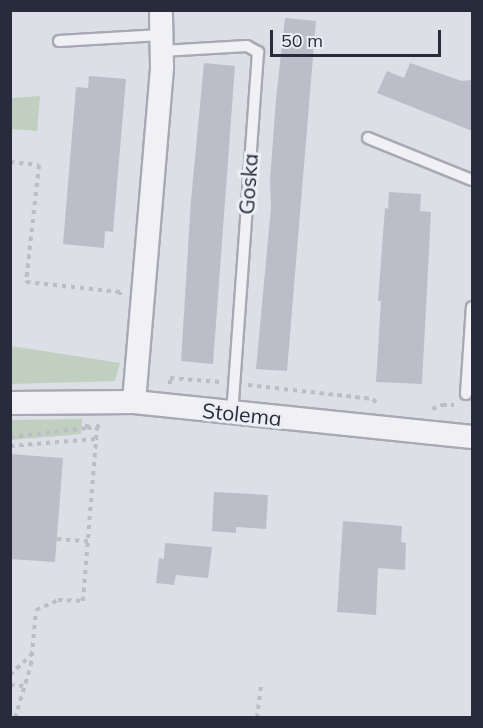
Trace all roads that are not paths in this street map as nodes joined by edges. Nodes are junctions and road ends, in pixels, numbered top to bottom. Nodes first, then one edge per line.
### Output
1 (161, 28) edge
2 (60, 41) dead end
3 (368, 138) dead end
4 (472, 180) edge
5 (472, 308) edge
6 (466, 394) dead end
7 (134, 402) junction
8 (10, 403) edge
9 (232, 414) junction
10 (472, 437) edge

1 - 2 lane
1 - 7 street
1 - 9 lane, Goska
3 - 4 lane
5 - 6 lane
7 - 8 street, Stolema
7 - 9 street, Stolema
9 - 10 street, Stolema

